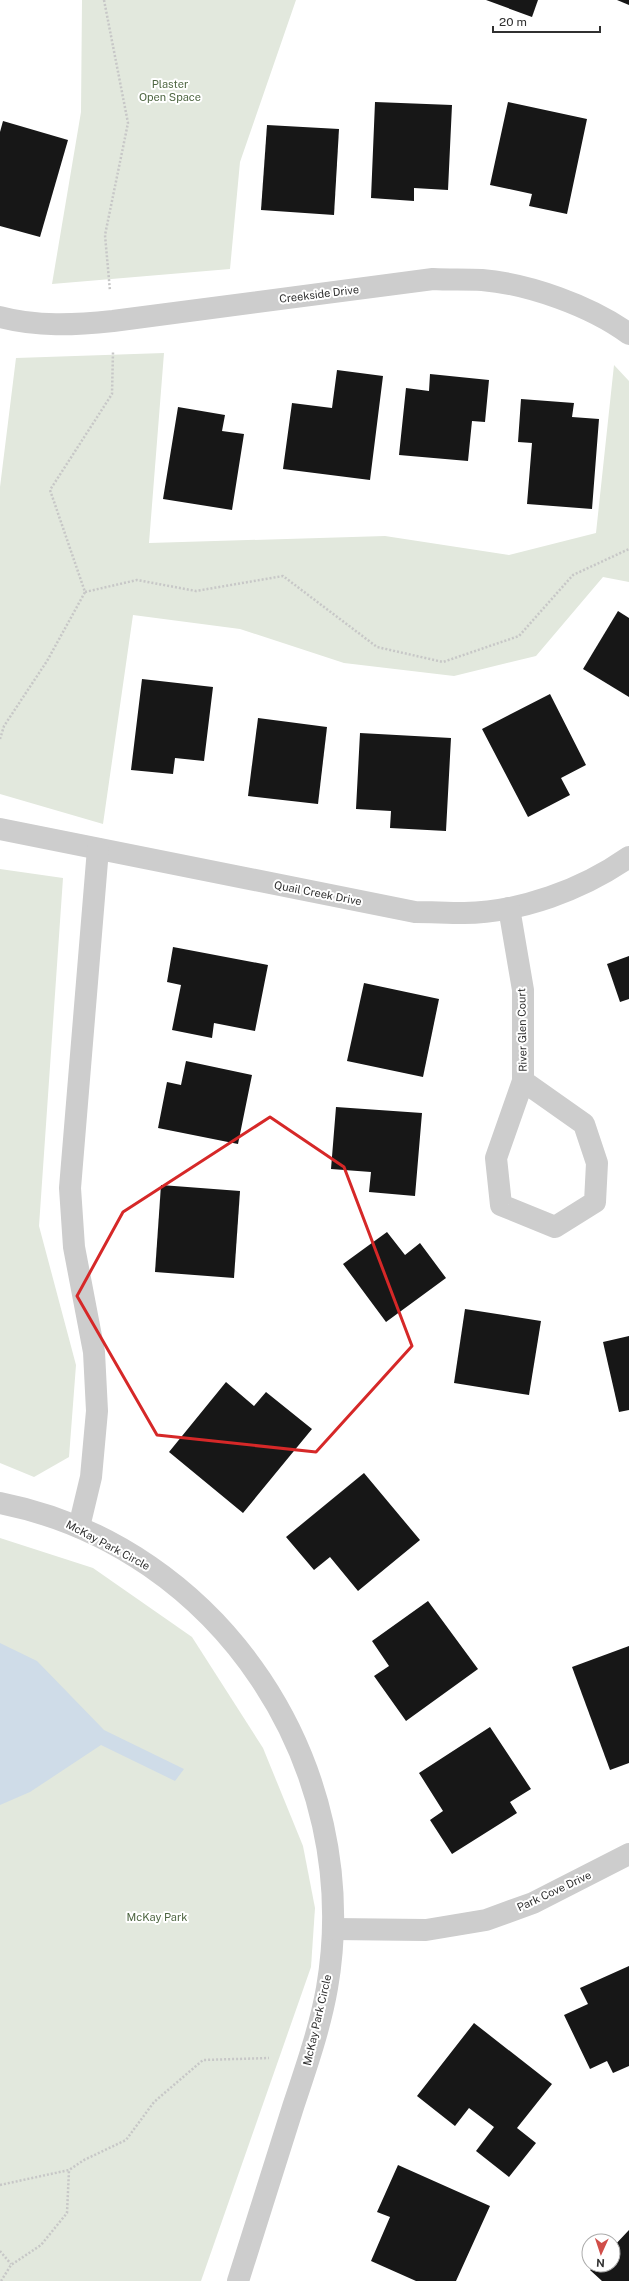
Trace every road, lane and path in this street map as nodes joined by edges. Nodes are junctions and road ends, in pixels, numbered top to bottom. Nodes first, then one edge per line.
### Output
1 (104, 0) edge
2 (0, 317) edge
3 (113, 321) junction
4 (629, 334) edge
5 (629, 549) edge
6 (84, 592) junction
7 (0, 739) edge
8 (0, 830) edge
9 (98, 849) junction
10 (629, 857) edge
11 (509, 908) junction
12 (523, 1081) junction
13 (0, 1503) edge
14 (79, 1527) junction
15 (629, 1854) edge
16 (333, 1929) junction
17 (269, 2058) dead end
18 (69, 2170) junction
19 (0, 2185) edge
20 (0, 2251) edge
21 (11, 2264) junction
22 (1, 2281) edge
23 (238, 2281) edge

1 - 3 path
2 - 3 street, Creekside Drive
3 - 4 street, Creekside Drive
3 - 6 path
5 - 6 path
6 - 7 path
8 - 9 street, Quail Creek Drive
9 - 11 street, Quail Creek Drive
9 - 14 street
10 - 11 street, Quail Creek Drive
11 - 12 street, River Glen Court
12 - 12 street, River Glen Court
13 - 14 street, McKay Park Circle
14 - 16 street, McKay Park Circle
15 - 16 street, Park Cove Drive
16 - 23 street, McKay Park Circle
17 - 18 path
18 - 19 path
18 - 21 path
20 - 21 path
21 - 22 path

